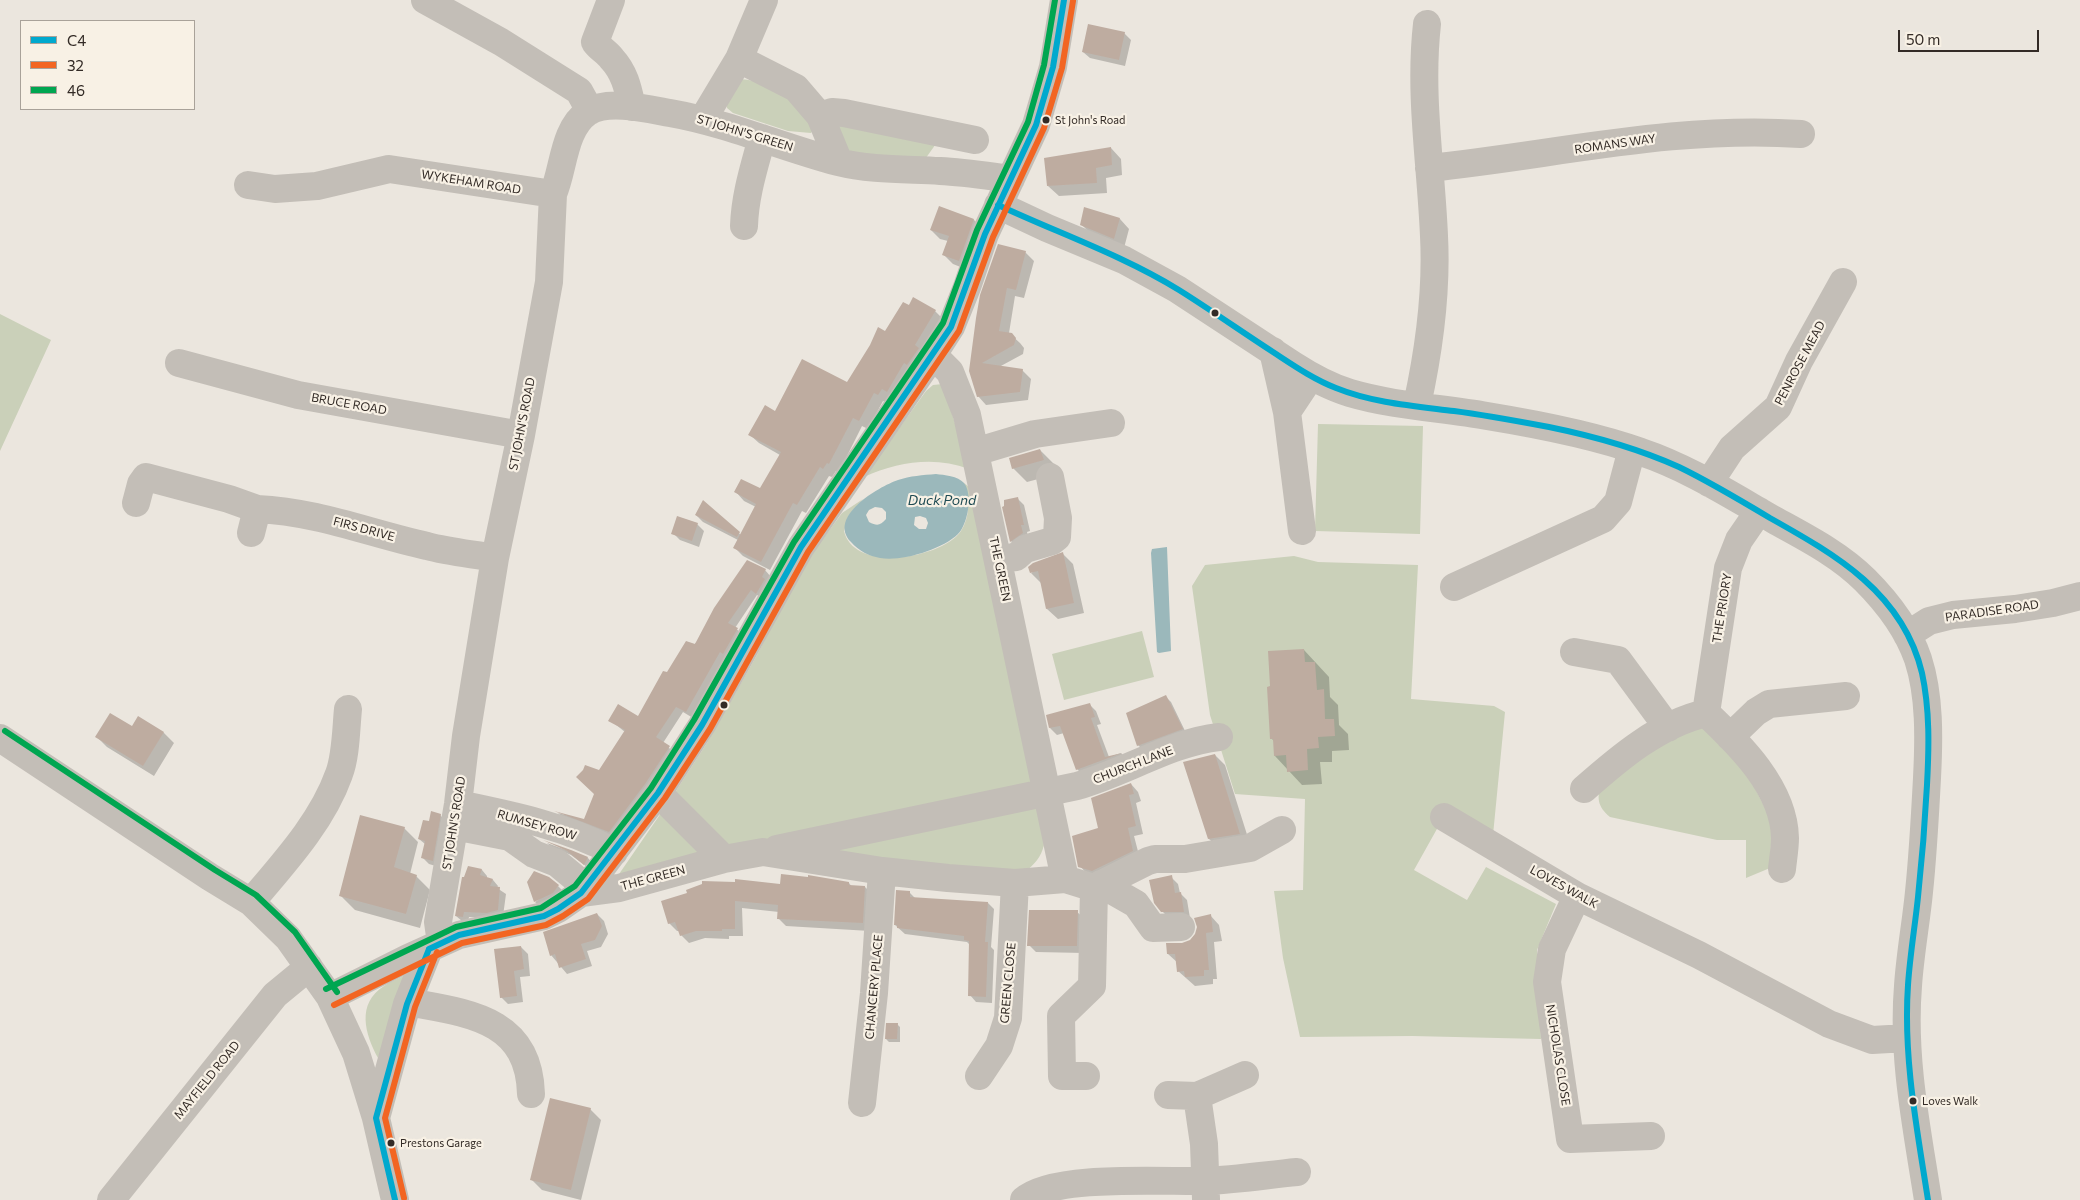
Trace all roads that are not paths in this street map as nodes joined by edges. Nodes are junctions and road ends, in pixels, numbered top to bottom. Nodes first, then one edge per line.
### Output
1 (426, 0) edge
2 (611, 0) edge
3 (764, 0) edge
4 (1064, 0) edge
5 (1427, 24) dead end
6 (738, 59) junction
7 (632, 107) junction
8 (590, 111) junction
9 (820, 116) junction
10 (703, 119) junction
11 (1801, 134) dead end
12 (762, 138) junction
13 (975, 140) dead end
14 (839, 162) junction
15 (1429, 168) junction
16 (248, 185) dead end
17 (1005, 193) junction
18 (553, 194) junction
19 (744, 226) dead end
20 (1843, 282) dead end
21 (1273, 351) junction
22 (933, 355) junction
23 (179, 363) dead end
24 (1311, 376) junction
25 (1418, 406) junction
26 (1287, 412) junction
27 (1112, 423) dead end
28 (521, 434) junction
29 (1632, 449) junction
30 (975, 452) junction
31 (1050, 477) dead end
32 (1709, 482) junction
33 (136, 503) dead end
34 (1759, 511) junction
35 (1302, 531) dead end
36 (495, 558) junction
37 (998, 559) junction
38 (1454, 587) dead end
39 (2080, 596) edge
40 (1907, 635) junction
41 (1574, 652) dead end
42 (1846, 696) dead end
43 (348, 709) dead end
44 (1706, 713) junction
45 (1668, 728) junction
46 (1219, 737) dead end
47 (1730, 737) junction
48 (0, 738) edge
49 (1584, 789) dead end
50 (1046, 791) junction
51 (658, 793) junction
52 (456, 815) junction
53 (1444, 817) dead end
54 (1282, 830) dead end
55 (614, 852) junction
56 (763, 852) junction
57 (724, 859) junction
58 (1782, 869) dead end
59 (882, 871) junction
60 (1065, 879) junction
61 (1015, 883) junction
62 (1097, 886) junction
63 (584, 890) junction
64 (1577, 896) junction
65 (251, 902) junction
66 (1181, 927) dead end
67 (435, 946) junction
68 (309, 967) junction
69 (330, 997) junction
70 (408, 1002) junction
71 (1906, 1038) junction
72 (1245, 1075) dead end
73 (979, 1076) dead end
74 (1086, 1076) dead end
75 (531, 1094) dead end
76 (1168, 1095) dead end
77 (1197, 1096) junction
78 (862, 1102) dead end
79 (376, 1118) junction
80 (1652, 1136) dead end
81 (1297, 1172) dead end
82 (1206, 1190) edge
83 (111, 1200) edge
84 (396, 1200) edge
85 (1024, 1200) edge
86 (1928, 1200) edge

1 - 8 street
2 - 7 street
3 - 6 street
4 - 17 street
5 - 15 street
6 - 9 street
6 - 10 street
7 - 8 street, ST JOHN'S GREEN
7 - 10 street, ST JOHN'S GREEN
8 - 18 street, ST JOHN'S ROAD
9 - 13 street
9 - 14 street
10 - 12 street, ST JOHN'S GREEN
11 - 15 street, ROMANS WAY
12 - 14 street, ST JOHN'S GREEN
12 - 19 street
14 - 17 street, ST JOHN'S GREEN
15 - 25 street
16 - 18 street, WYKEHAM ROAD
17 - 21 street, ST JOHN'S GREEN
17 - 22 street
18 - 28 street, ST JOHN'S ROAD
20 - 32 street, PENROSE MEAD
21 - 24 street, ST JOHN'S GREEN
21 - 26 street
22 - 30 street, THE GREEN
22 - 51 street
23 - 28 street, BRUCE ROAD
24 - 25 street, ST JOHN'S GREEN
24 - 26 street
25 - 29 street, ST JOHN'S GREEN
26 - 35 street
27 - 30 street
28 - 36 street, ST JOHN'S ROAD
29 - 32 street, ST JOHN'S GREEN
29 - 38 street
30 - 37 street, THE GREEN
31 - 37 street
32 - 34 street, ST JOHN'S GREEN
33 - 36 street, FIRS DRIVE
34 - 40 street, ST JOHN'S GREEN
34 - 44 street, THE PRIORY
36 - 52 street, ST JOHN'S ROAD
37 - 50 street, THE GREEN
39 - 40 street, PARADISE ROAD
40 - 71 street, ST JOHN'S GREEN
41 - 45 street
42 - 47 street
43 - 65 street
44 - 45 street
44 - 47 street
45 - 49 street
46 - 50 street, CHURCH LANE
47 - 58 street
48 - 65 street
50 - 56 street, THE GREEN
50 - 60 street, THE GREEN
51 - 55 street
51 - 57 street
52 - 55 street, RUMSEY ROW
52 - 63 street
52 - 67 street, ST JOHN'S ROAD
53 - 64 street, LOVES WALK
54 - 62 street
55 - 63 street
56 - 57 street, THE GREEN
56 - 59 street, THE GREEN
57 - 63 street, THE GREEN
59 - 61 street, THE GREEN
59 - 78 street, CHANCERY PLACE
60 - 61 street, THE GREEN
60 - 62 street
61 - 73 street, GREEN CLOSE
62 - 66 street
62 - 74 street
63 - 67 street
64 - 71 street, LOVES WALK
64 - 80 street, NICHOLAS CLOSE
65 - 68 street
67 - 69 street
67 - 70 street
68 - 69 street
68 - 83 street, MAYFIELD ROAD
69 - 79 street
70 - 75 street
70 - 79 street
71 - 86 street, ST JOHN'S GREEN
72 - 77 street
76 - 77 street
77 - 82 street
79 - 84 street
81 - 82 street
82 - 85 street

